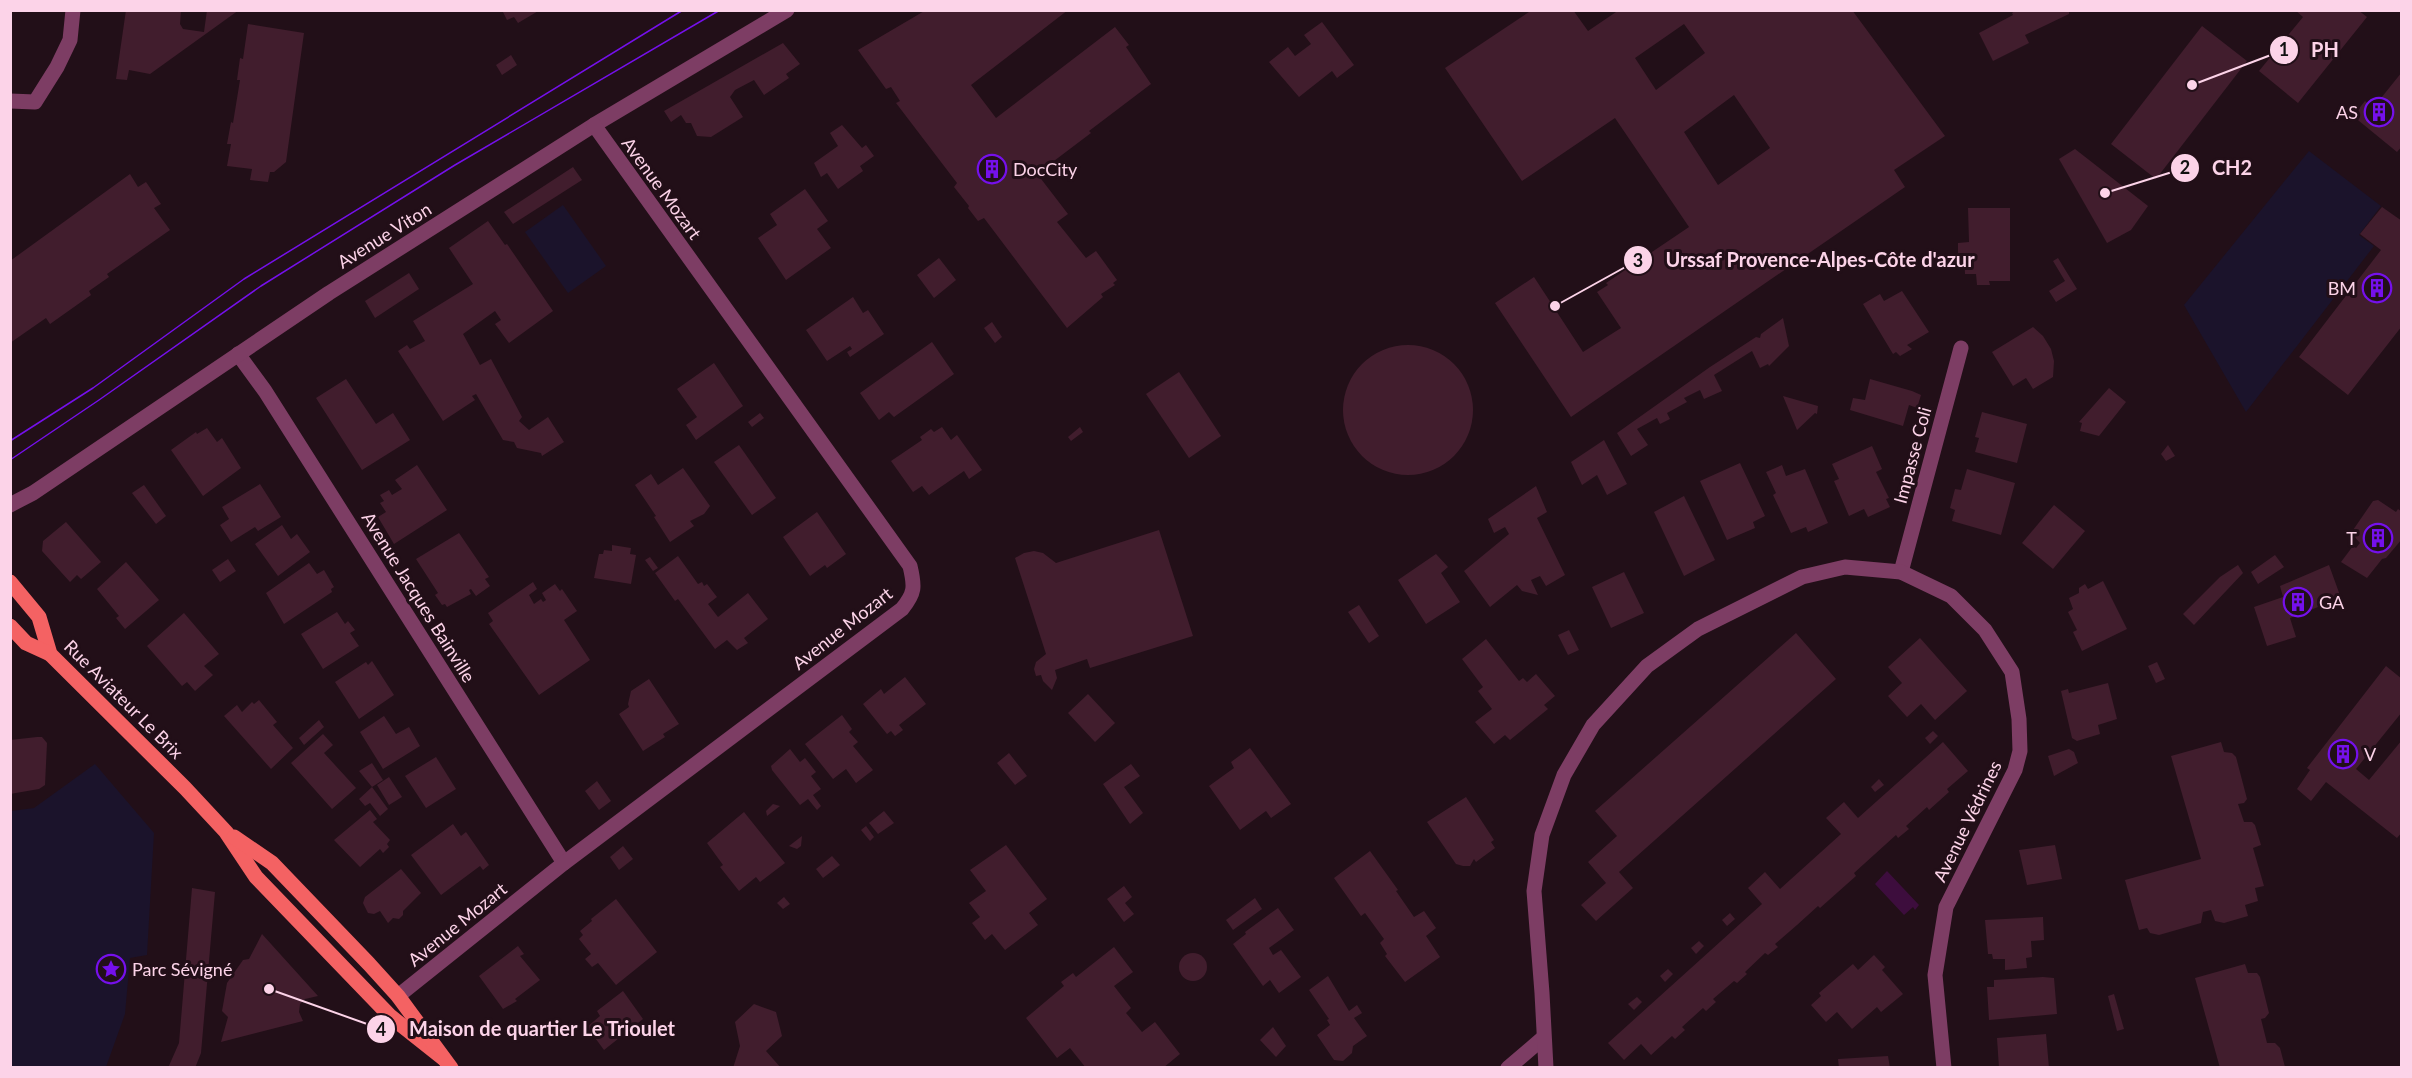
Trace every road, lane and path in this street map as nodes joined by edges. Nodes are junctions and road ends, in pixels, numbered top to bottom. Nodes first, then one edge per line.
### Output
1 (73, 10) edge
2 (788, 10) edge
3 (10, 101) edge
4 (594, 125) junction
5 (1961, 348) dead end
6 (238, 354) junction
7 (10, 505) edge
8 (1901, 572) junction
9 (10, 582) edge
10 (10, 626) edge
11 (50, 654) junction
12 (226, 832) junction
13 (564, 863) junction
14 (398, 996) junction
15 (1543, 1038) junction
16 (447, 1063) edge
17 (1508, 1068) edge
18 (1546, 1068) edge
19 (1944, 1068) edge

1 - 3 street
2 - 4 street, Avenue Viton
4 - 6 street, Avenue Viton
4 - 13 street, Avenue Mozart
5 - 8 street, Impasse Coli
6 - 7 street, Avenue Viton
6 - 13 street, Avenue Jacques Bainville
8 - 15 street
8 - 19 street, Avenue Védrines
9 - 11 main road, Rue Aviateur Le Brix
10 - 11 main road
11 - 12 main road, Rue Aviateur Le Brix
12 - 14 main road, Rue Aviateur Le Brix
12 - 16 main road, Rue Aviateur Le Brix
13 - 14 street, Avenue Mozart
14 - 16 main road, Rue Aviateur Le Brix
15 - 17 street
15 - 18 street

